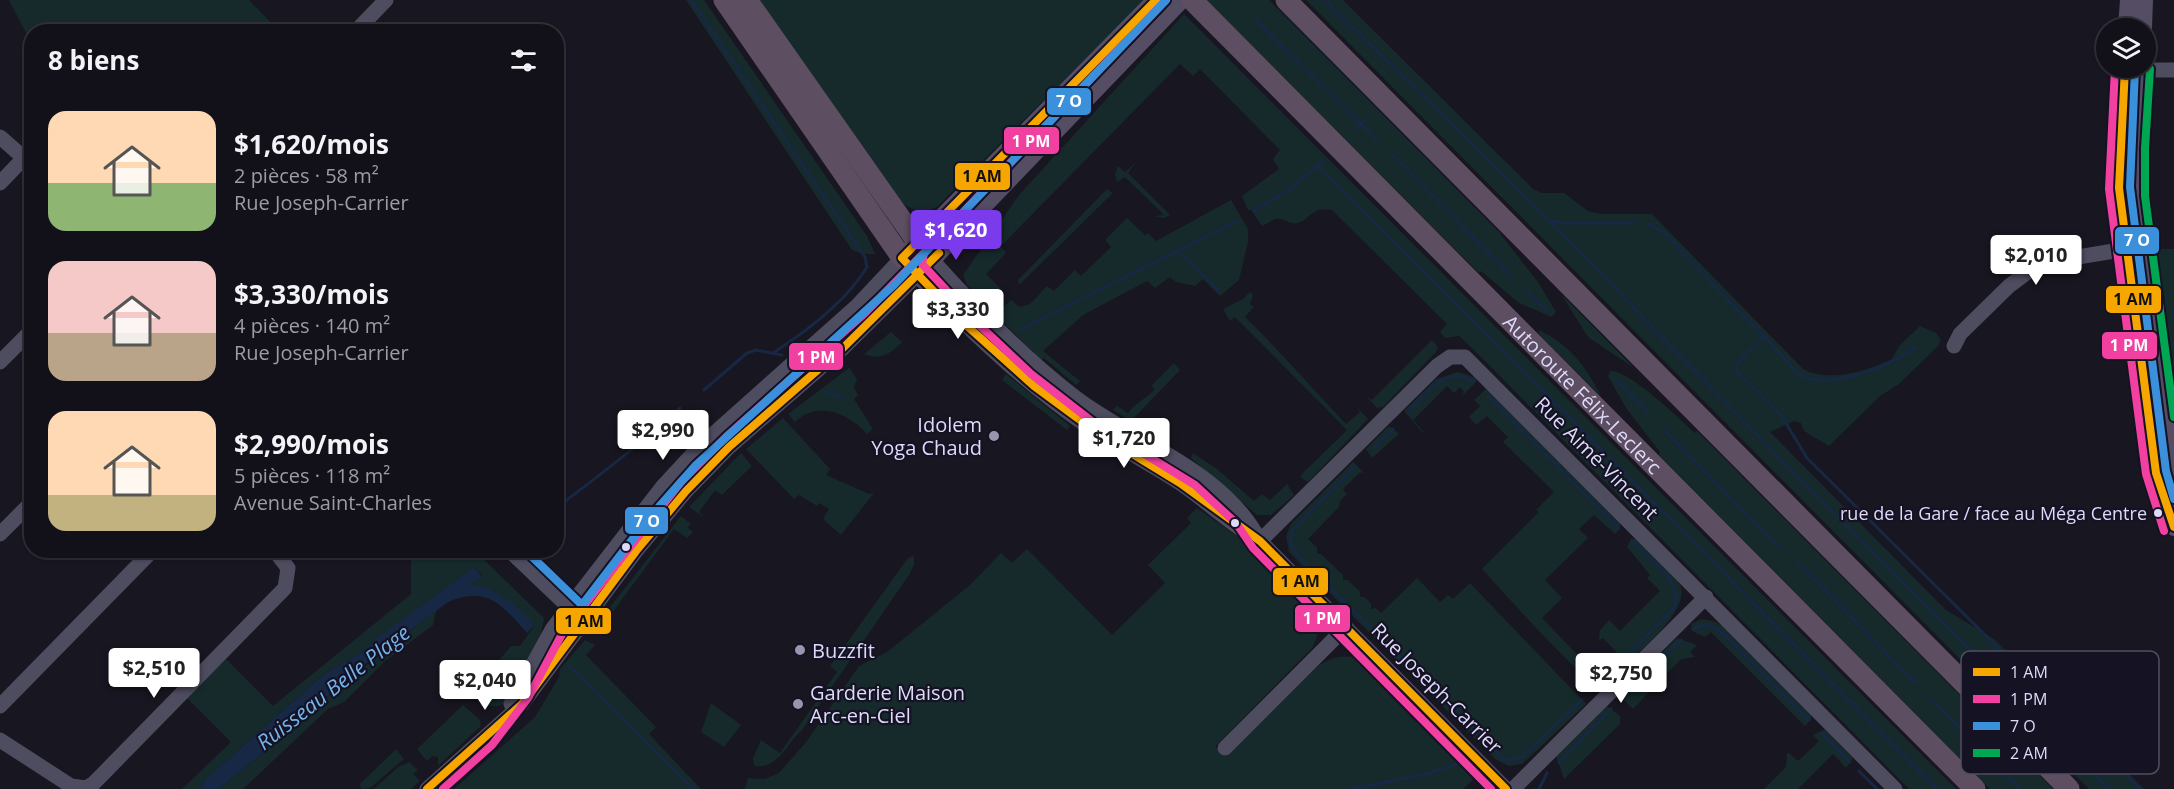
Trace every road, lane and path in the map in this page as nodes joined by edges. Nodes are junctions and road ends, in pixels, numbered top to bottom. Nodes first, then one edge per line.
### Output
1 (386, 0) edge
2 (724, 0) edge
3 (747, 0) edge
4 (1180, 0) edge
5 (1192, 0) edge
6 (1286, 0) edge
7 (2129, 0) edge
8 (2144, 0) edge
9 (1158, 6) edge
10 (2128, 18) edge
11 (2143, 18) edge
12 (362, 24) edge
13 (2156, 70) edge
14 (2174, 70) edge
15 (2133, 78) edge
16 (0, 137) edge
17 (24, 159) edge
18 (24, 164) edge
19 (0, 183) edge
20 (918, 243) junction
21 (2133, 247) junction
22 (902, 258) junction
23 (932, 260) junction
24 (917, 275) junction
25 (24, 338) edge
26 (1954, 346) dead end
27 (0, 362) edge
28 (2174, 471) edge
29 (24, 510) edge
30 (2174, 527) edge
31 (0, 534) edge
32 (1260, 542) junction
33 (145, 558) edge
34 (280, 558) edge
35 (517, 558) edge
36 (1706, 597) junction
37 (569, 607) junction
38 (584, 621) junction
39 (1346, 627) junction
40 (1961, 680) edge
41 (0, 706) edge
42 (484, 739) junction
43 (0, 740) edge
44 (1225, 748) dead end
45 (2054, 774) edge
46 (427, 789) edge
47 (1506, 789) edge
48 (1513, 789) edge
49 (1896, 789) edge
50 (1975, 789) edge
51 (2069, 789) edge

1 - 12 street
2 - 22 highway
3 - 20 highway
4 - 9 main road
5 - 50 highway, Autoroute Félix-Leclerc
6 - 40 highway
7 - 10 main road
8 - 11 main road
9 - 20 main road
9 - 23 main road
13 - 14 street
15 - 21 main road
16 - 17 street
18 - 19 street
20 - 22 main road
20 - 23 main road, Rue Joseph-Carrier
21 - 26 street
21 - 28 main road
21 - 30 main road
22 - 24 main road, Rue Joseph-Carrier
22 - 37 street
23 - 24 main road
23 - 32 street, Rue Joseph-Carrier
24 - 32 street, Rue Joseph-Carrier
24 - 38 street
25 - 27 street
29 - 31 street
32 - 36 street, Rue Aimé-Vincent
32 - 39 street, Rue Joseph-Carrier
33 - 41 street
34 - 43 street
35 - 37 street
36 - 48 street
36 - 49 street, Rue Aimé-Vincent
37 - 38 street
37 - 42 street
38 - 42 street
39 - 44 street
39 - 47 street, Rue Joseph-Carrier
42 - 46 street
45 - 51 highway

